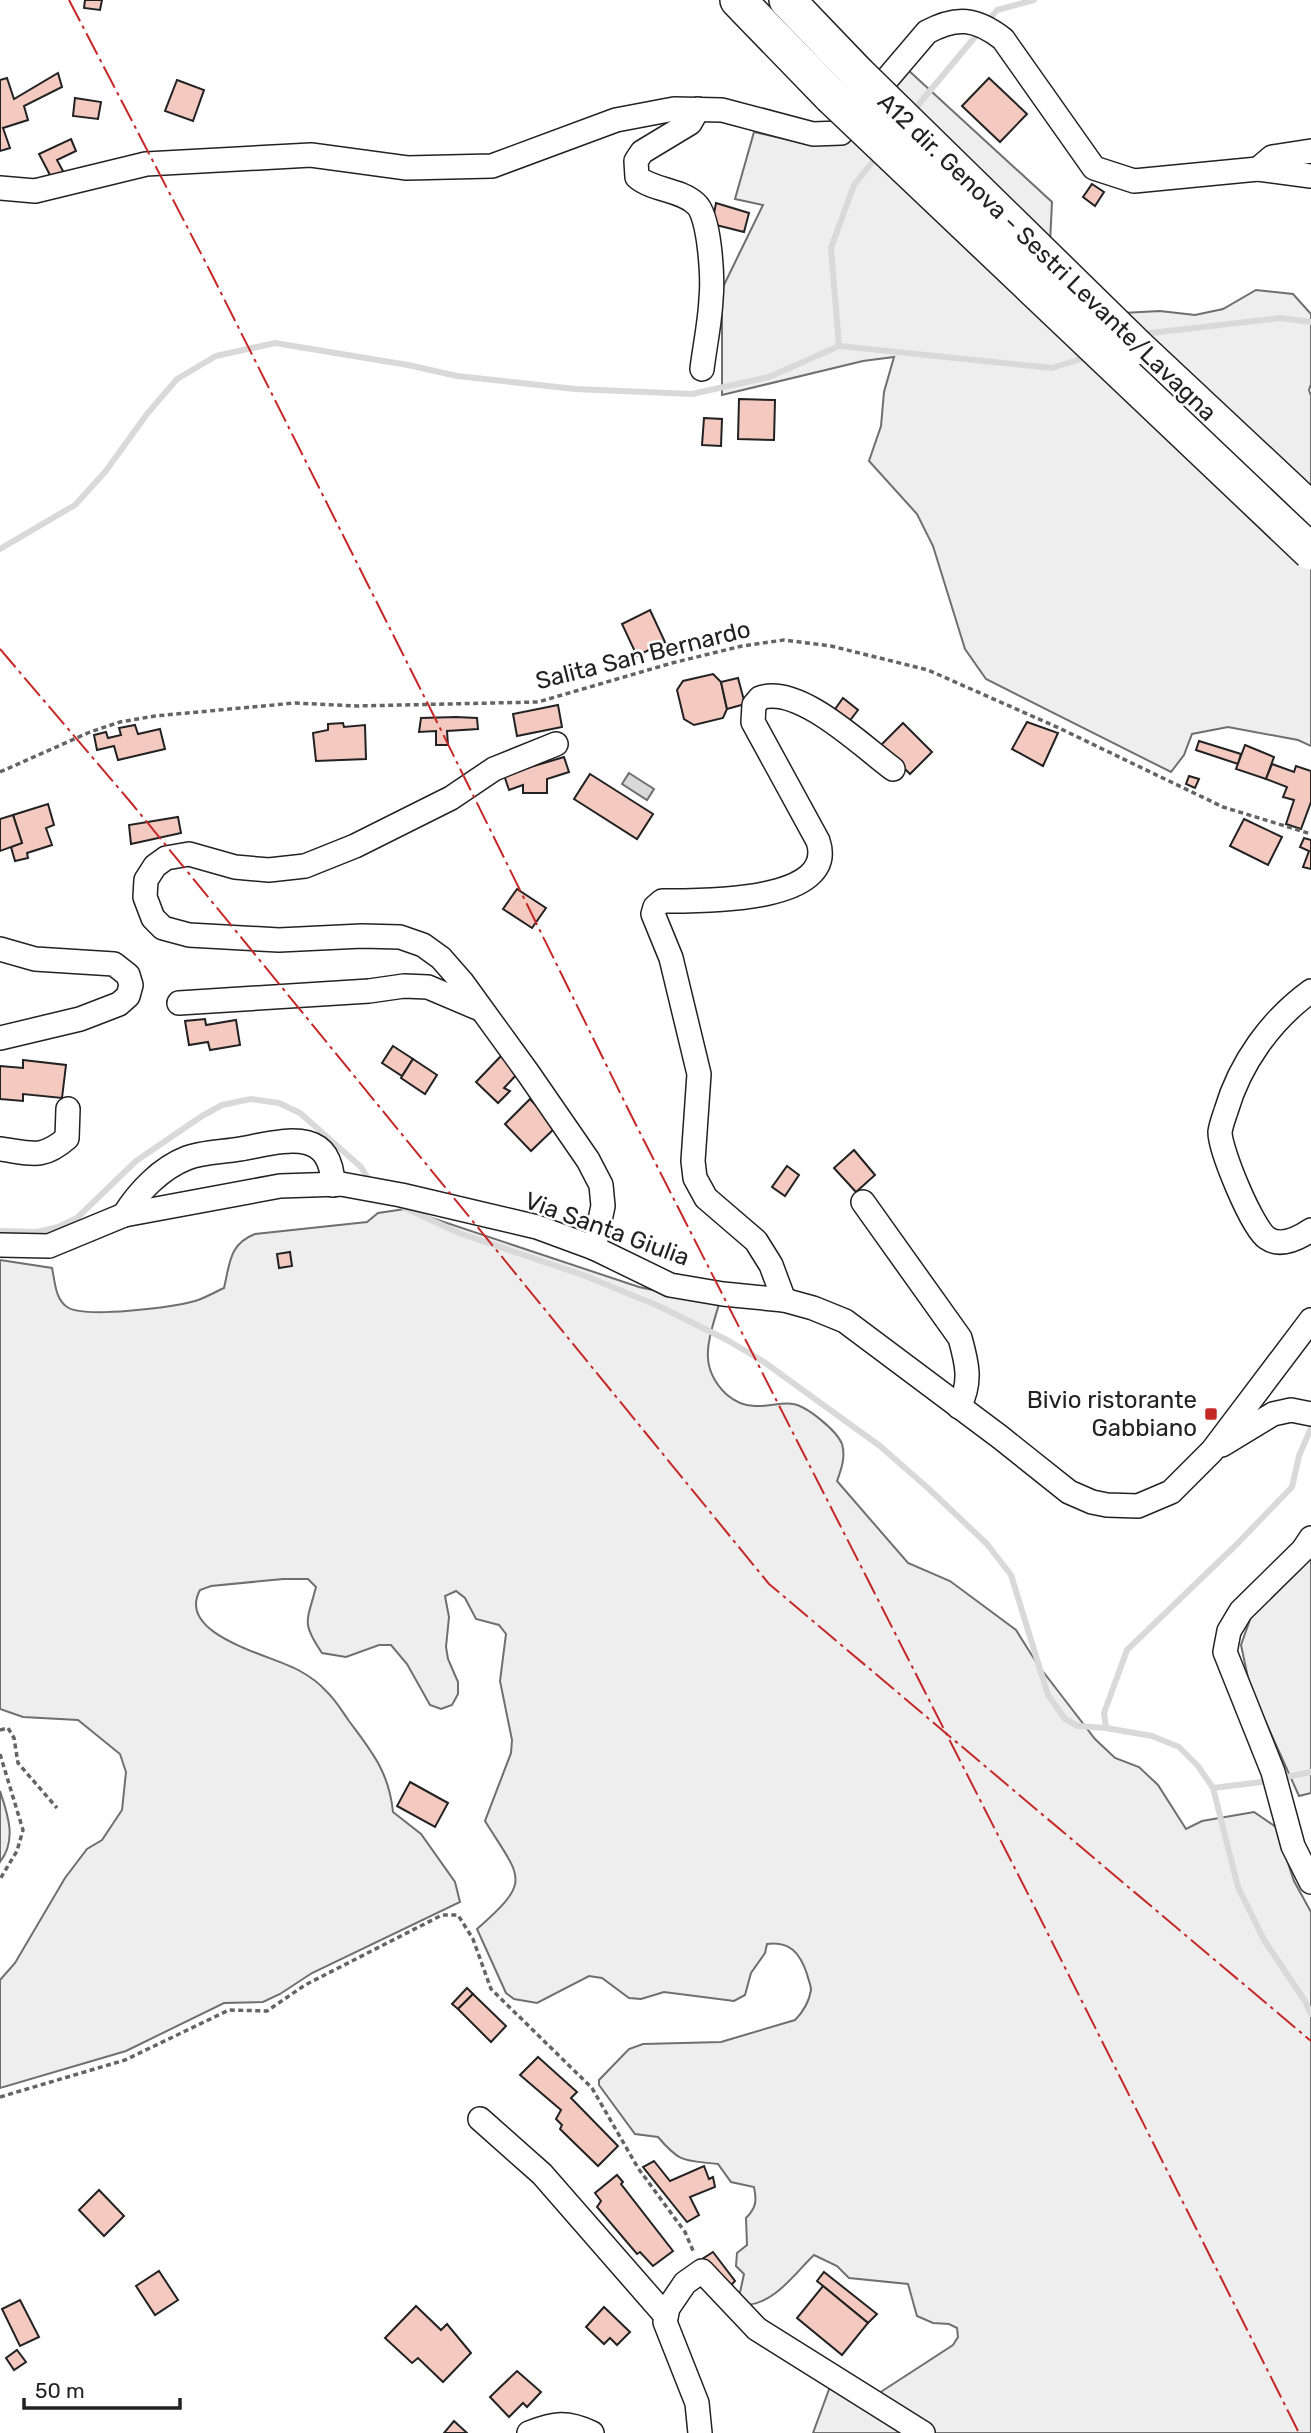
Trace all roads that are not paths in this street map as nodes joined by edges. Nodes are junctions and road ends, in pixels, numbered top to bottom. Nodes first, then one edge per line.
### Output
1 (738, 0) edge
2 (788, 0) edge
3 (698, 109) junction
4 (1311, 151) edge
5 (1258, 169) junction
6 (1311, 176) edge
7 (0, 188) edge
8 (702, 369) dead end
9 (1311, 510) edge
10 (1311, 552) edge
11 (556, 744) dead end
12 (893, 769) dead end
13 (0, 949) edge
14 (1311, 991) edge
15 (179, 1003) dead end
16 (480, 1009) junction
17 (0, 1038) edge
18 (68, 1109) dead end
19 (0, 1149) edge
20 (333, 1185) junction
21 (863, 1202) dead end
22 (124, 1215) junction
23 (1311, 1230) edge
24 (0, 1245) edge
25 (594, 1248) junction
26 (784, 1300) junction
27 (1311, 1320) edge
28 (959, 1407) junction
29 (1311, 1414) edge
30 (1212, 1451) junction
31 (1311, 1538) edge
32 (1311, 1882) edge
33 (480, 2119) dead end
34 (666, 2316) junction
35 (529, 2433) edge
36 (592, 2433) edge
37 (700, 2433) edge
38 (923, 2433) edge

1 - 10 highway, bridge
2 - 9 highway, A12 dir. Genova - Sestri Levante/Lavagna, bridge
3 - 5 street
3 - 7 street
3 - 8 street
4 - 5 street
5 - 6 street
11 - 16 street
12 - 26 street
13 - 17 street
14 - 23 street
15 - 16 street
16 - 25 street
18 - 19 street
20 - 22 street, Via Santa Giulia
20 - 22 street
20 - 25 street, Via Santa Giulia
21 - 28 street
22 - 24 street, Via Santa Giulia
25 - 26 street, Via Santa Giulia
26 - 28 street, Via Santa Giulia
27 - 30 street, Via Santa Giulia
28 - 30 street, Via Santa Giulia
29 - 30 street
31 - 32 street
33 - 34 street
34 - 37 street
34 - 38 street
35 - 36 street

